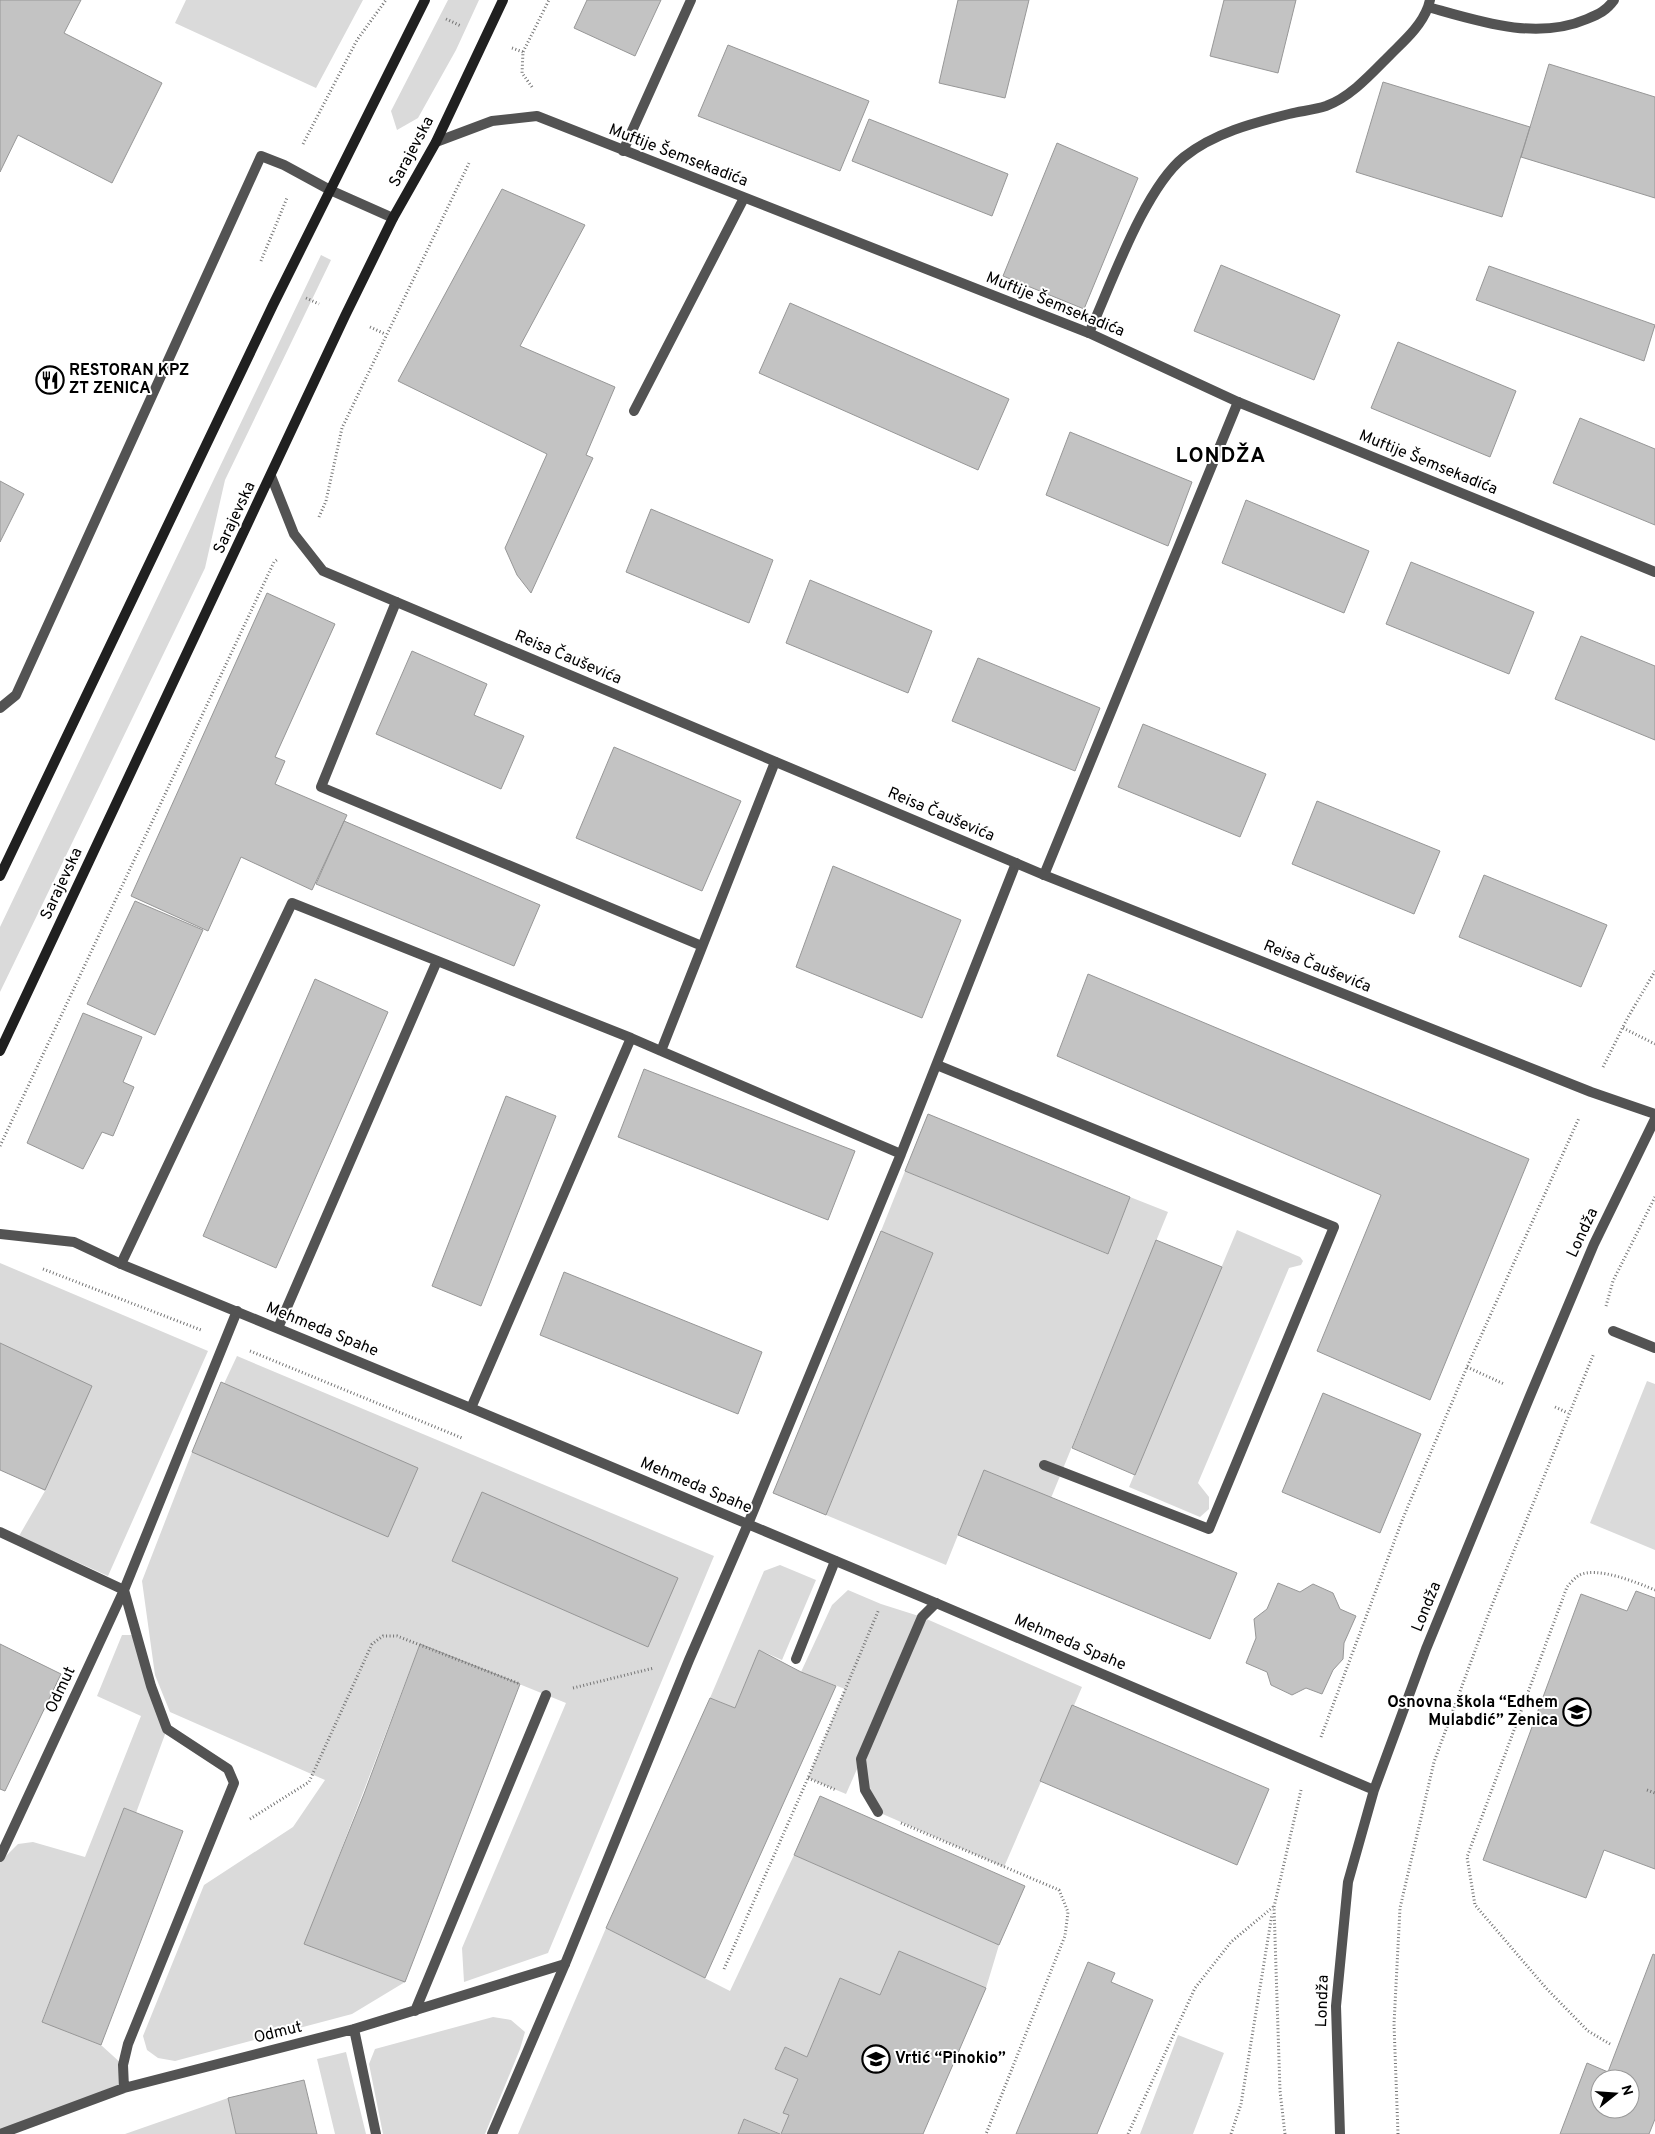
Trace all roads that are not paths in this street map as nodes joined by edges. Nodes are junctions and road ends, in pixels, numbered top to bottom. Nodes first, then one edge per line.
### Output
1 (425, 0) edge
2 (503, 0) edge
3 (691, 0) edge
4 (1614, 0) edge
5 (1429, 4) edge
6 (436, 142) junction
7 (623, 151) junction
8 (330, 190) junction
9 (744, 198) junction
10 (393, 218) junction
11 (1090, 333) junction
12 (1238, 402) junction
13 (634, 411) dead end
14 (272, 476) junction
15 (1655, 572) edge
16 (396, 602) junction
17 (0, 708) edge
18 (775, 762) junction
19 (1016, 862) junction
20 (1044, 875) junction
21 (0, 876) edge
22 (702, 946) junction
23 (437, 961) junction
24 (631, 1038) junction
25 (0, 1051) edge
26 (661, 1051) junction
27 (937, 1065) junction
28 (1655, 1114) edge
29 (1655, 1119) edge
30 (902, 1154) junction
31 (0, 1234) edge
32 (122, 1264) junction
33 (237, 1311) junction
34 (278, 1328) junction
35 (1613, 1331) dead end
36 (1655, 1348) edge
37 (471, 1408) junction
38 (1044, 1464) dead end
39 (748, 1524) junction
40 (0, 1532) edge
41 (835, 1561) junction
42 (124, 1590) junction
43 (936, 1603) junction
44 (796, 1659) dead end
45 (546, 1695) road end
46 (1374, 1790) junction
47 (878, 1812) road end
48 (0, 1857) edge
49 (565, 1964) junction
50 (414, 2011) junction
51 (354, 2029) junction
52 (124, 2088) junction
53 (0, 2134) edge
54 (376, 2134) edge
55 (492, 2134) edge
56 (1340, 2134) edge

1 - 8 main road
2 - 6 main road, Sarajevska
3 - 7 street
4 - 5 street
5 - 11 street
6 - 7 street, Muftije Šemsekadića
6 - 10 main road, Sarajevska
7 - 9 street, Muftije Šemsekadića
8 - 10 street
8 - 17 street
8 - 21 main road
9 - 11 street, Muftije Šemsekadića
9 - 13 street
10 - 14 main road, Sarajevska
11 - 12 street, Muftije Šemsekadića
12 - 15 street, Muftije Šemsekadića
12 - 20 street
14 - 16 street, Reisa Čauševića
14 - 25 main road, Sarajevska
16 - 18 street, Reisa Čauševića
16 - 22 street
18 - 19 street, Reisa Čauševića
18 - 22 street
19 - 20 street, Reisa Čauševića
19 - 27 street
20 - 28 street, Reisa Čauševića
22 - 26 street
23 - 24 street
23 - 32 street
23 - 34 street
24 - 26 street
24 - 37 street
26 - 30 street
27 - 30 street
27 - 38 street
29 - 46 street, Londža
30 - 39 street
31 - 32 street, Mehmeda Spahe
32 - 33 street, Mehmeda Spahe
33 - 34 street, Mehmeda Spahe
33 - 42 street, Odmut
34 - 37 street, Mehmeda Spahe
35 - 36 street
37 - 39 street, Mehmeda Spahe
39 - 41 street, Mehmeda Spahe
39 - 49 street
40 - 42 street
41 - 43 street, Mehmeda Spahe
41 - 44 street
42 - 48 street, Odmut
42 - 52 street
43 - 46 street, Mehmeda Spahe
43 - 47 street
45 - 50 street
46 - 56 street, Londža
49 - 50 street, Odmut
49 - 55 street
50 - 51 street, Odmut
51 - 52 street, Odmut
51 - 54 street
52 - 53 street, Odmut

